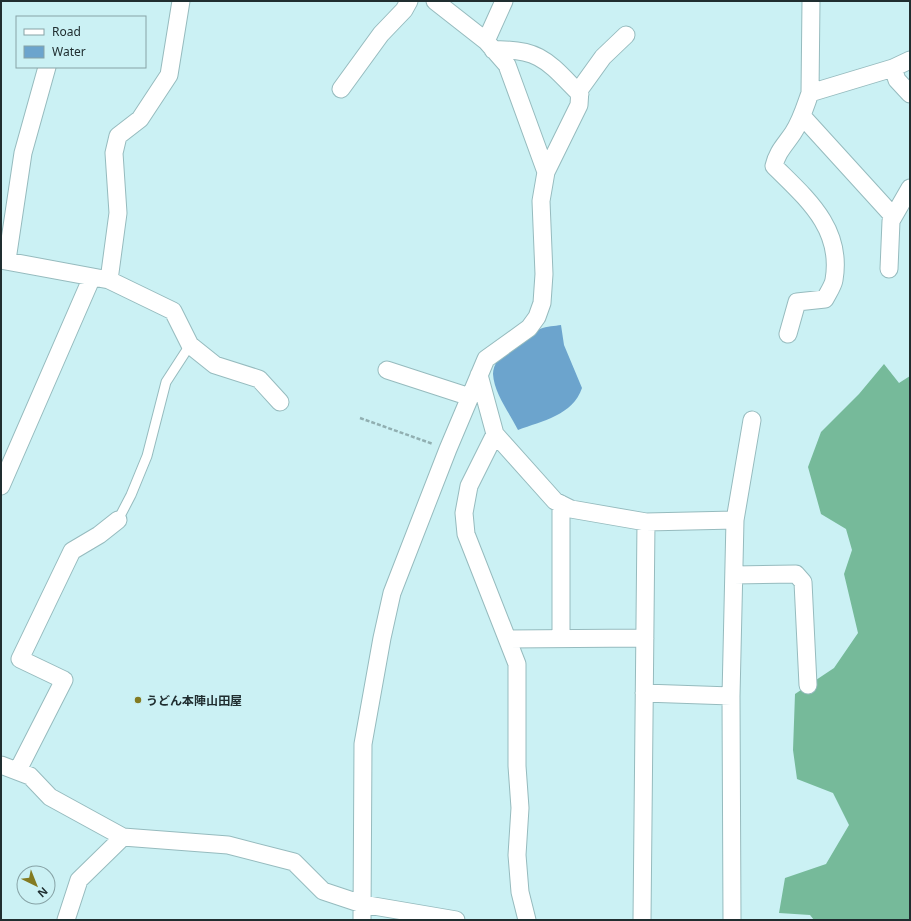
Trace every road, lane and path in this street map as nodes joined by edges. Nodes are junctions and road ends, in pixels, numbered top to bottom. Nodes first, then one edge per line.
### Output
1 (181, 1) edge
2 (409, 1) edge
3 (435, 1) edge
4 (504, 1) edge
5 (811, 1) edge
6 (626, 35) dead end
7 (489, 46) junction
8 (910, 60) edge
9 (47, 68) edge
10 (893, 68) junction
11 (341, 88) dead end
12 (810, 93) junction
13 (580, 94) junction
14 (910, 94) edge
15 (802, 116) junction
16 (546, 172) junction
17 (910, 188) edge
18 (894, 216) junction
19 (4, 260) edge
20 (889, 269) dead end
21 (92, 277) junction
22 (109, 280) junction
23 (788, 334) dead end
24 (190, 345) junction
25 (387, 370) dead end
26 (479, 375) junction
27 (470, 398) junction
28 (280, 402) dead end
29 (360, 418) dead end
30 (752, 420) dead end
31 (495, 434) junction
32 (448, 449) junction
33 (1, 486) edge
34 (561, 504) junction
35 (118, 520) joint
36 (735, 520) junction
37 (646, 522) junction
38 (734, 575) junction
39 (561, 638) junction
40 (645, 638) junction
41 (508, 639) junction
42 (808, 685) dead end
43 (644, 693) junction
44 (731, 696) junction
45 (1, 765) edge
46 (18, 770) junction
47 (123, 836) junction
48 (362, 912) edge
49 (66, 920) edge
50 (456, 920) edge
51 (527, 920) edge
52 (642, 920) edge
53 (732, 920) edge

1 - 22 street
2 - 11 street
3 - 7 street
4 - 7 street
5 - 12 street
6 - 13 street
7 - 13 street
7 - 16 street
8 - 10 street
9 - 19 street
10 - 12 street
10 - 14 street
12 - 15 street
13 - 16 street
15 - 18 street
15 - 23 street
16 - 26 street
17 - 18 street
18 - 20 street
19 - 21 street
21 - 22 street
21 - 33 street
22 - 24 street
24 - 28 street
24 - 35 lane
25 - 27 street
26 - 27 street
26 - 31 street
27 - 32 street
29 - 32 path
30 - 36 street
31 - 34 street
31 - 41 street
32 - 48 street
34 - 37 street
34 - 39 street
35 - 46 street
36 - 37 street
36 - 38 street
37 - 40 street
38 - 42 street
38 - 44 street
39 - 40 street
39 - 41 street
40 - 43 street
41 - 51 street
43 - 44 street
43 - 52 street
44 - 53 street
45 - 46 street
46 - 47 street
47 - 48 street
47 - 49 street
48 - 50 street

